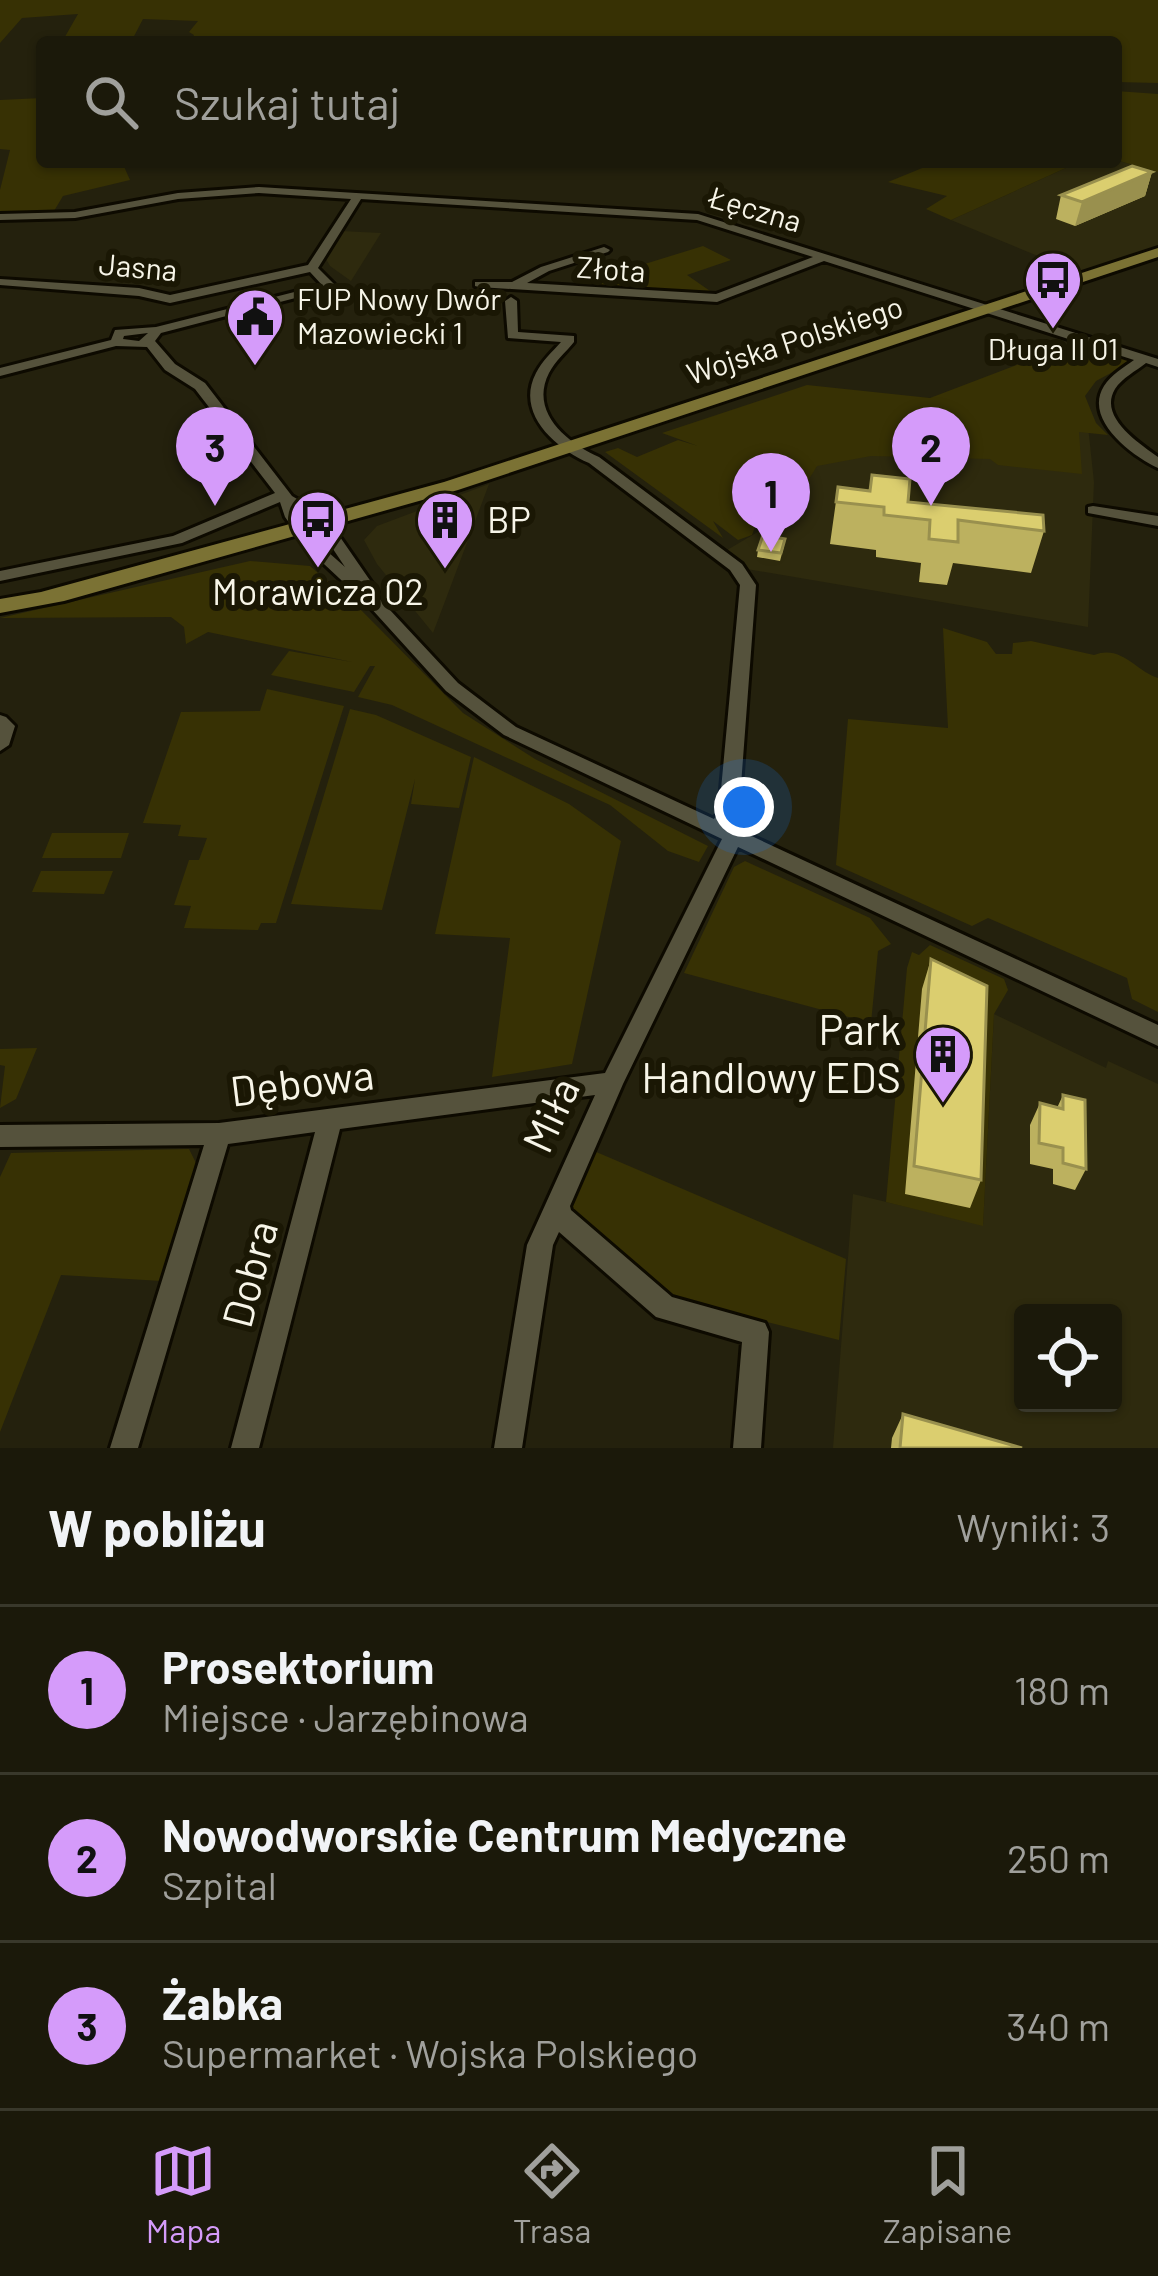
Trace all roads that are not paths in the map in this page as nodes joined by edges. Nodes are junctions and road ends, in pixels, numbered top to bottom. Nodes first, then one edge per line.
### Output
1 (359, 194) junction
2 (0, 217) edge
3 (604, 250) dead end
4 (1158, 252) edge
5 (826, 256) junction
6 (312, 268) junction
7 (0, 282) edge
8 (479, 284) dead end
9 (511, 294) junction
10 (157, 296) junction
11 (985, 309) junction
12 (150, 334) junction
13 (1151, 361) edge
14 (0, 372) edge
15 (569, 447) junction
16 (1158, 464) edge
17 (285, 497) junction
18 (1094, 510) dead end
19 (1158, 521) edge
20 (313, 530) junction
21 (0, 576) edge
22 (0, 606) edge
23 (0, 721) edge
24 (0, 745) edge
25 (725, 833) junction
26 (1158, 1036) edge
27 (612, 1082) junction
28 (330, 1120) junction
29 (219, 1133) junction
30 (0, 1136) edge
31 (557, 1203) junction
32 (124, 1448) edge
33 (245, 1448) edge
34 (508, 1448) edge
35 (747, 1448) edge

1 - 2 street, Łęczna
1 - 5 street, Łęczna
1 - 6 street
3 - 9 street, Złota
4 - 11 main road, Wojska Polskiego
5 - 9 street, Złota
5 - 11 street, Łęczna
6 - 10 street, Jasna
6 - 12 street
7 - 10 street, Jasna
8 - 9 street, Złota
9 - 15 street
10 - 12 street
11 - 13 street, Łęczna
11 - 15 main road, Wojska Polskiego
12 - 14 street
12 - 17 street
13 - 16 street
15 - 20 main road, Wojska Polskiego
15 - 25 street, Miła
17 - 20 street
17 - 21 street
18 - 19 street
20 - 22 main road, Wojska Polskiego
20 - 25 street
23 - 24 street
25 - 26 street
25 - 27 street, Miła
27 - 28 street, Dębowa
27 - 31 street, Miła
28 - 29 street, Dębowa
28 - 33 street, Dobra
29 - 30 street, Dębowa
29 - 32 street, Dobra
31 - 34 street, Miła
31 - 35 street

